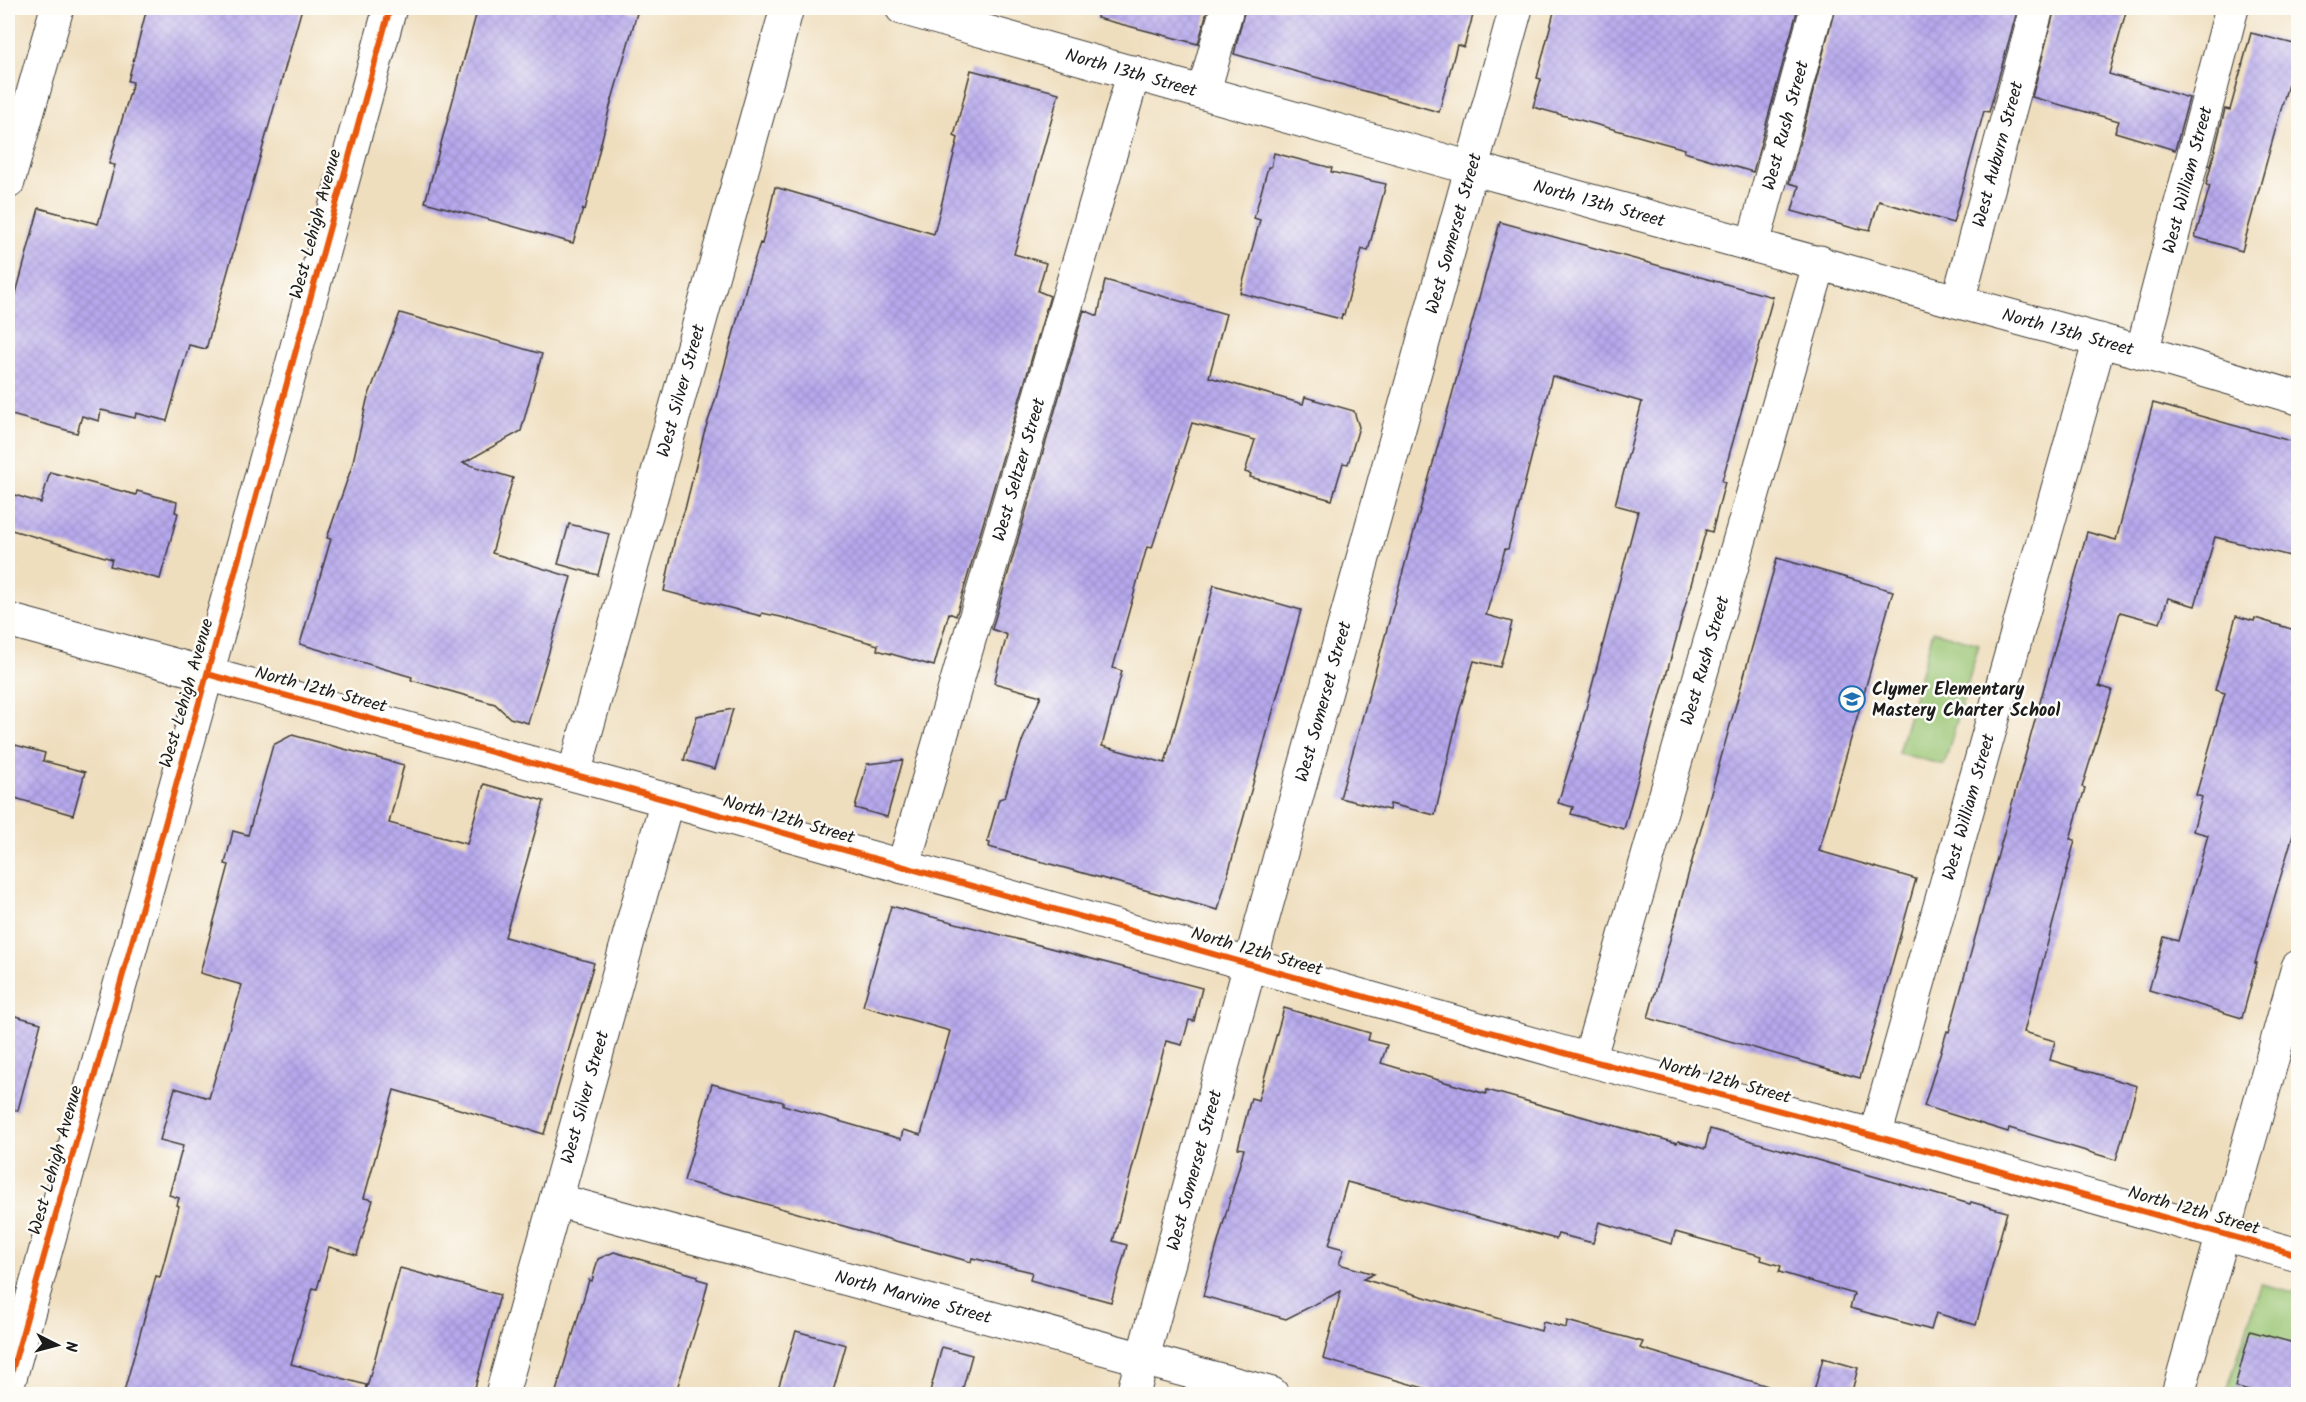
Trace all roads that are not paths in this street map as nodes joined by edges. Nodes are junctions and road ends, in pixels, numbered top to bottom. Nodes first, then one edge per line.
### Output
1 (57, 8) edge
2 (390, 8) edge
3 (787, 8) edge
4 (902, 8) edge
5 (1227, 8) edge
6 (1516, 8) edge
7 (1817, 8) edge
8 (2037, 8) edge
9 (2232, 8) edge
10 (972, 17) edge
11 (1134, 72) junction
12 (1204, 91) junction
13 (1471, 168) junction
14 (8, 182) edge
15 (1753, 244) junction
16 (1820, 262) junction
17 (1958, 301) junction
18 (2100, 340) junction
19 (2142, 352) junction
20 (2298, 398) edge
21 (8, 620) edge
22 (207, 674) junction
23 (574, 774) junction
24 (668, 800) junction
25 (903, 867) junction
26 (1250, 964) junction
27 (2298, 967) edge
28 (1588, 1060) junction
29 (1875, 1136) junction
30 (556, 1200) junction
31 (2223, 1234) junction
32 (2298, 1255) edge
33 (1143, 1358) junction
34 (8, 1385) edge
35 (502, 1395) edge
36 (1133, 1395) edge
37 (1272, 1395) edge
38 (2178, 1395) edge

1 - 14 street
2 - 22 street, West Lehigh Avenue
3 - 23 street, West Silver Street
4 - 10 street, North 13th Street
5 - 12 street
6 - 13 street, West Somerset Street
7 - 15 street, West Rush Street
8 - 17 street, West Auburn Street
9 - 19 street, West William Street
10 - 11 street, North 13th Street
11 - 12 street, North 13th Street
11 - 25 street, West Seltzer Street
12 - 13 street, North 13th Street
13 - 15 street, North 13th Street
13 - 26 street, West Somerset Street
15 - 16 street, North 13th Street
16 - 17 street, North 13th Street
16 - 28 street, West Rush Street
17 - 18 street, North 13th Street
18 - 19 street, North 13th Street
18 - 29 street, West William Street
19 - 20 street, North 13th Street
21 - 22 street, North 12th Street
22 - 23 street, North 12th Street
22 - 34 street, West Lehigh Avenue
23 - 24 street, North 12th Street
24 - 25 street, North 12th Street
24 - 30 street, West Silver Street
25 - 26 street, North 12th Street
26 - 28 street, North 12th Street
26 - 33 street, West Somerset Street
27 - 31 street
28 - 29 street, North 12th Street
29 - 31 street, North 12th Street
30 - 33 street, North Marvine Street
30 - 35 street, West Silver Street
31 - 32 street, North 12th Street
31 - 38 street
33 - 36 street, West Somerset Street
33 - 37 street, North Marvine Street

